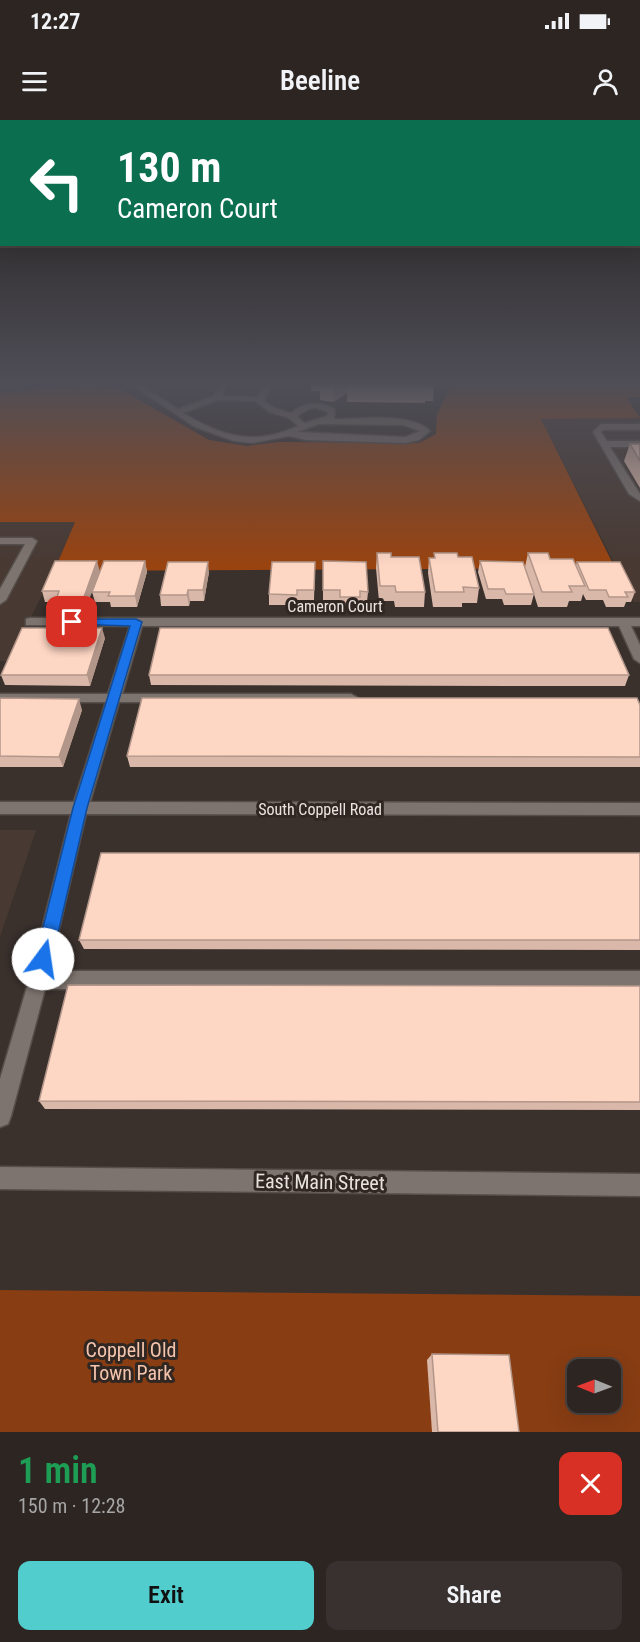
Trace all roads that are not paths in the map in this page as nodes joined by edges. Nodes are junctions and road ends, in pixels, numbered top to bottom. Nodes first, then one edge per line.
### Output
1 (604, 444) joint
2 (640, 444) edge
3 (640, 498) edge
4 (0, 541) edge
5 (0, 600) edge
6 (30, 622) dead end
7 (136, 622) junction
8 (623, 622) junction
9 (640, 622) edge
10 (640, 659) edge
11 (0, 698) edge
12 (115, 698) junction
13 (367, 698) edge
14 (0, 808) edge
15 (80, 808) junction
16 (640, 809) edge
17 (38, 980) junction
18 (640, 980) edge
19 (0, 1116) edge
20 (0, 1178) edge
21 (640, 1185) edge

1 - 2 street
1 - 3 street
4 - 5 street
6 - 7 street, Cameron Court
7 - 8 street, Cameron Court
7 - 12 street
8 - 9 street, Cameron Court
8 - 10 street
11 - 12 street
12 - 13 street
12 - 15 street
14 - 15 street, South Coppell Road
15 - 16 street, South Coppell Road
15 - 17 street
17 - 18 street
17 - 19 street
20 - 21 street, East Main Street

